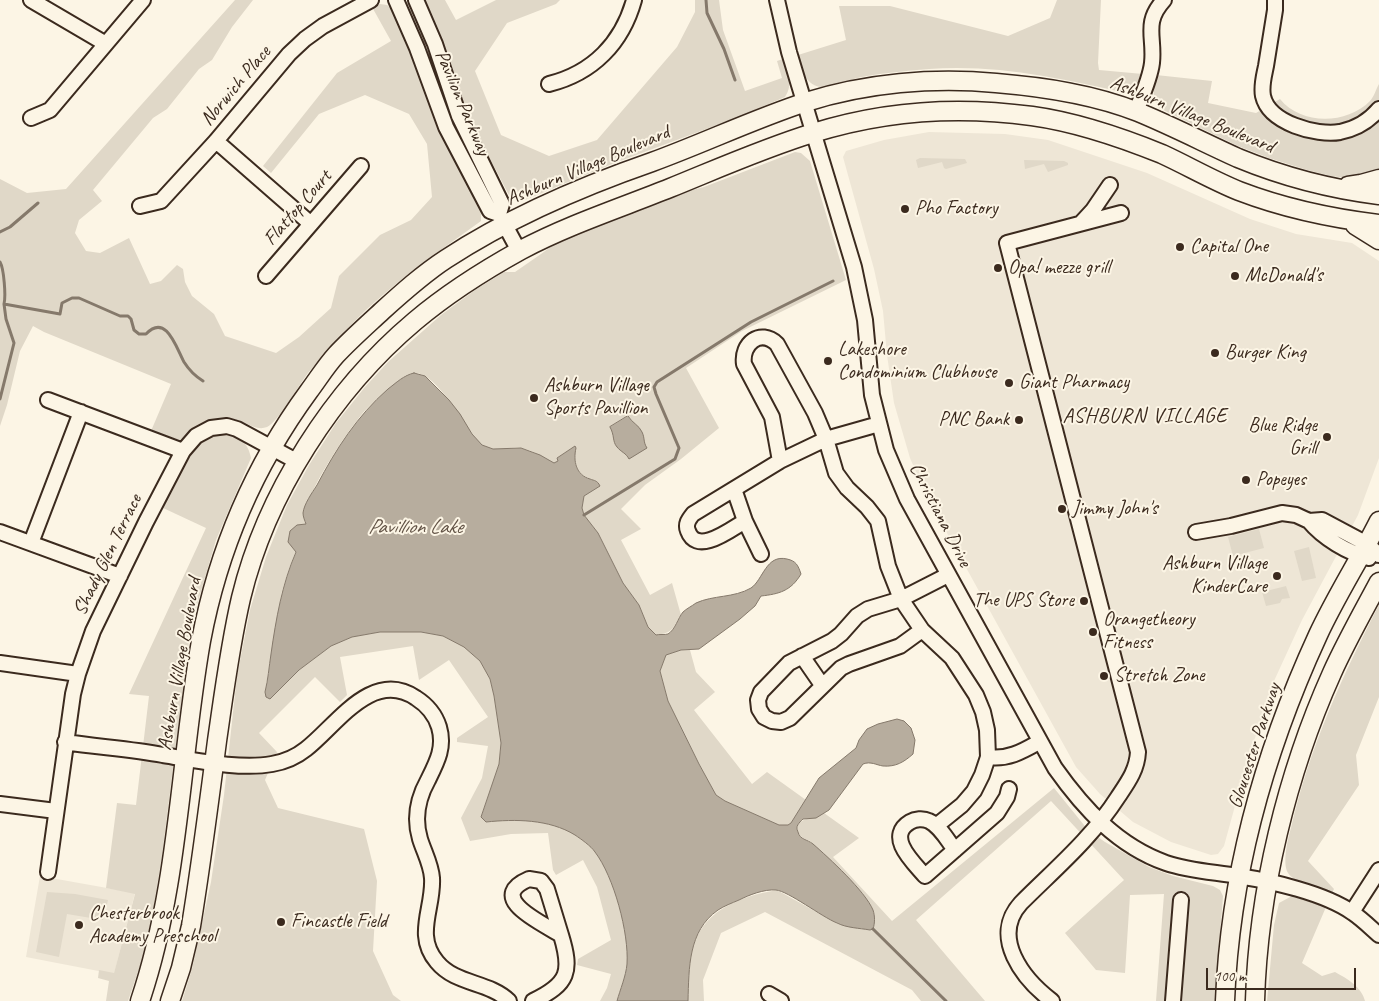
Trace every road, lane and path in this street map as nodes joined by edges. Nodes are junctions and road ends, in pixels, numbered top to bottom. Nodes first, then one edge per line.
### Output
1 (31, 0) edge
2 (143, 0) edge
3 (371, 0) edge
4 (396, 0) edge
5 (416, 0) edge
6 (634, 0) edge
7 (777, 0) edge
8 (1164, 0) edge
9 (1275, 0) edge
10 (106, 44) junction
11 (549, 84) dead end
12 (804, 102) junction
13 (1379, 109) edge
14 (1136, 111) junction
15 (31, 118) dead end
16 (814, 132) junction
17 (216, 141) junction
18 (361, 166) dead end
19 (1379, 179) edge
20 (1110, 185) dead end
21 (1333, 188) junction
22 (1379, 195) edge
23 (140, 206) dead end
24 (1121, 213) dead end
25 (1333, 218) junction
26 (501, 219) junction
27 (1082, 223) junction
28 (311, 224) junction
29 (1379, 224) edge
30 (1379, 240) edge
31 (519, 251) junction
32 (266, 276) dead end
33 (48, 400) dead end
34 (81, 412) junction
35 (879, 424) junction
36 (826, 439) junction
37 (271, 447) junction
38 (183, 450) junction
39 (780, 461) junction
40 (298, 462) junction
41 (734, 489) junction
42 (745, 521) junction
43 (1379, 521) edge
44 (0, 532) edge
45 (1196, 532) dead end
46 (31, 543) junction
47 (1369, 552) edge
48 (761, 554) dead end
49 (1379, 561) edge
50 (948, 575) junction
51 (120, 576) junction
52 (1379, 582) edge
53 (901, 599) junction
54 (922, 630) junction
55 (802, 656) junction
56 (0, 663) edge
57 (78, 674) junction
58 (822, 685) junction
59 (65, 742) junction
60 (1039, 742) junction
61 (988, 757) junction
62 (185, 759) junction
63 (214, 762) junction
64 (1009, 788) dead end
65 (0, 804) edge
66 (56, 811) junction
67 (1101, 822) junction
68 (936, 826) junction
69 (955, 850) junction
70 (1379, 870) edge
71 (48, 872) dead end
72 (1239, 876) junction
73 (1268, 883) junction
74 (1181, 900) dead end
75 (1352, 912) junction
76 (561, 935) dead end
77 (1379, 935) edge
78 (140, 1001) edge
79 (170, 1001) edge
80 (509, 1001) edge
81 (534, 1001) edge
82 (1052, 1001) edge
83 (1173, 1001) edge
84 (1225, 1001) edge
85 (1255, 1001) edge

1 - 10 street
2 - 10 street
3 - 17 street, Norwich Place
4 - 26 street, Pavilion Parkway
5 - 26 street, Pavilion Parkway
6 - 11 street
7 - 12 street, Christiana Drive
8 - 14 street
9 - 13 street
10 - 15 street
12 - 14 main road, Ashburn Village Boulevard
12 - 16 street, Christiana Drive
12 - 26 main road, Ashburn Village Boulevard
14 - 21 main road, Ashburn Village Boulevard
16 - 25 main road
16 - 31 main road
16 - 35 street, Christiana Drive
17 - 23 street, Norwich Place
17 - 28 street
18 - 28 street, Flattop Court
19 - 21 main road
20 - 27 street
21 - 22 main road, Ashburn Village Boulevard
24 - 27 street
25 - 29 main road
25 - 30 main road
26 - 31 street
26 - 37 main road, Ashburn Village Boulevard
27 - 67 street
28 - 32 street, Flattop Court
31 - 40 main road
33 - 34 street
34 - 38 street
34 - 46 street
35 - 36 street
35 - 50 street, Christiana Drive
36 - 39 street
36 - 39 street
36 - 53 street
37 - 38 street, Shady Glen Terrace
37 - 40 street, Shady Glen Terrace
37 - 62 main road, Ashburn Village Boulevard
38 - 51 street, Shady Glen Terrace
39 - 41 street
40 - 63 main road
41 - 42 street
41 - 42 street
42 - 48 street
43 - 47 main road, Gloucester Parkway
44 - 46 street
45 - 47 street
46 - 51 street
47 - 49 street
47 - 72 main road, Gloucester Parkway
50 - 53 street
50 - 60 street, Christiana Drive
51 - 57 street, Shady Glen Terrace
52 - 73 main road
53 - 54 street
53 - 55 street
54 - 58 street
54 - 61 street
55 - 58 street
55 - 58 street
56 - 57 street
57 - 59 street, Shady Glen Terrace
59 - 62 street
59 - 66 street, Shady Glen Terrace
60 - 61 street
60 - 67 street, Christiana Drive
61 - 68 street
62 - 63 street
62 - 78 main road, Ashburn Village Boulevard
63 - 79 main road
63 - 80 street
64 - 69 street
65 - 66 street
66 - 71 street, Shady Glen Terrace
67 - 72 street, Christiana Drive
67 - 82 street
68 - 69 street
68 - 69 street
70 - 75 street
72 - 73 street, Christiana Drive
72 - 84 main road, Gloucester Parkway
73 - 75 street, Christiana Drive
73 - 85 main road
74 - 83 street
75 - 77 street, Christiana Drive
76 - 81 street

